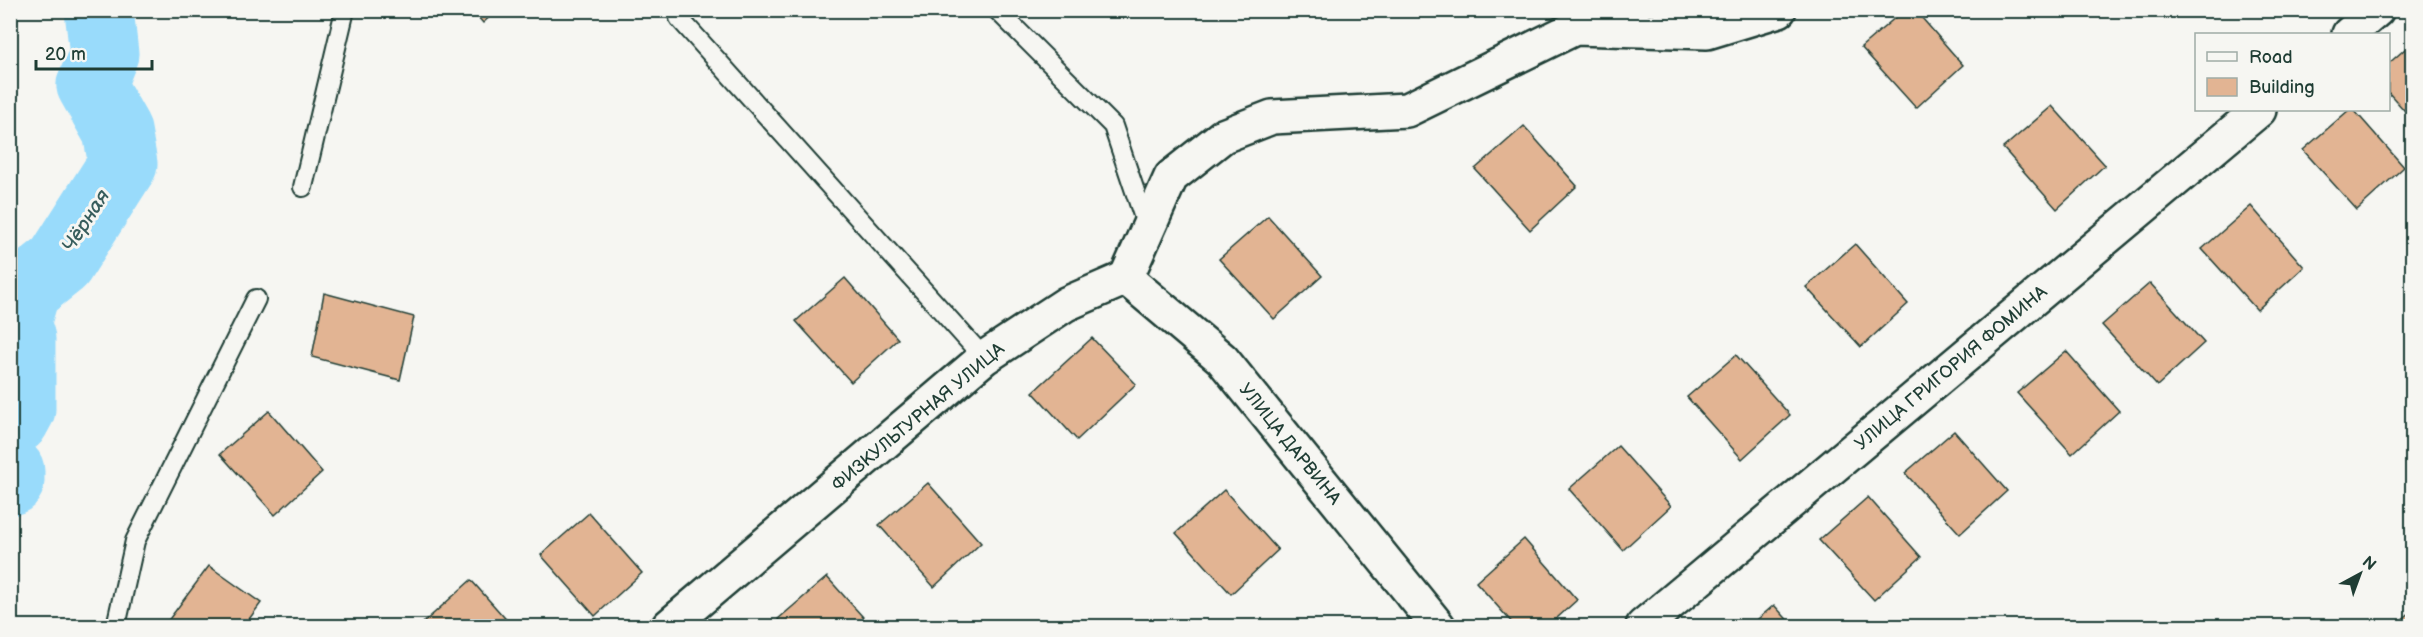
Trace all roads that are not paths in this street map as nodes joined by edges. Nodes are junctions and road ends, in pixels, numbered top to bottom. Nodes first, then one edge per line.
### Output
1 (345, 10) edge
2 (997, 10) edge
3 (1779, 10) edge
4 (2377, 10) edge
5 (679, 18) dead end
6 (2350, 33) edge
7 (2258, 111) edge
8 (303, 187) dead end
9 (1148, 228) junction
10 (1126, 278) junction
11 (256, 299) dead end
12 (984, 358) junction
13 (116, 627) edge
14 (669, 627) edge
15 (1438, 627) edge
16 (1643, 627) edge

1 - 8 lane
2 - 9 lane
3 - 9 street
4 - 6 street
5 - 12 lane
7 - 16 street, УЛИЦА ГРИГОРИЯ ФОМИНА
9 - 10 street
10 - 12 street, ФИЗКУЛЬТУРНАЯ УЛИЦА
10 - 15 street, УЛИЦА ДАРВИНА
11 - 13 lane
12 - 14 street, ФИЗКУЛЬТУРНАЯ УЛИЦА

